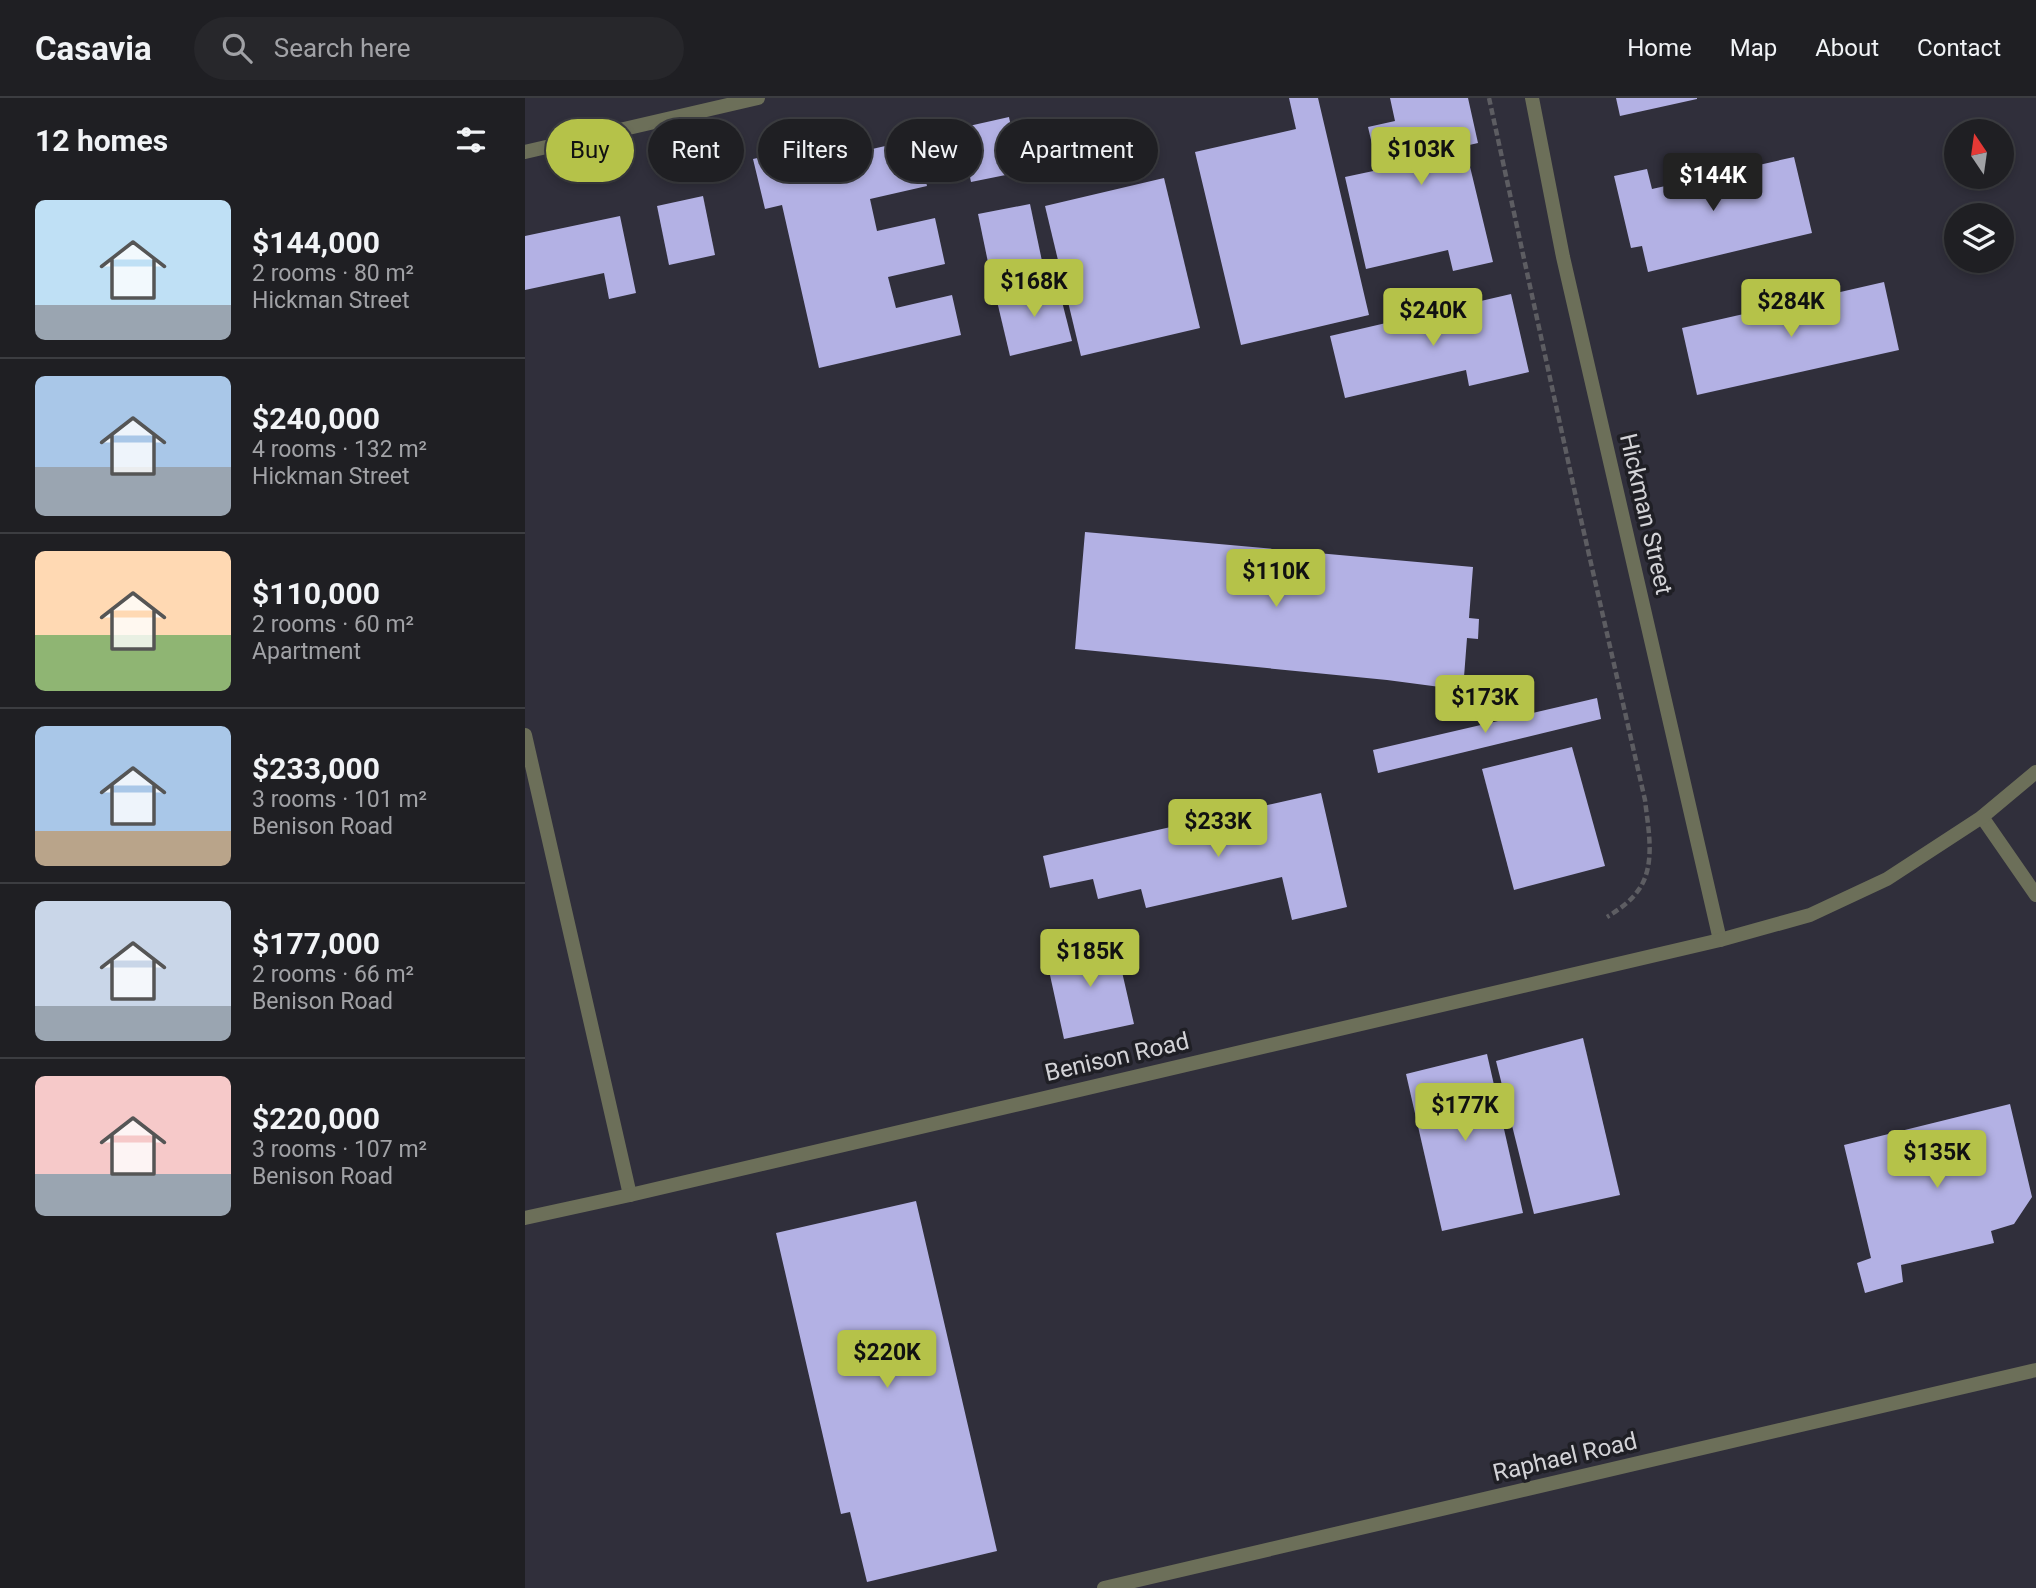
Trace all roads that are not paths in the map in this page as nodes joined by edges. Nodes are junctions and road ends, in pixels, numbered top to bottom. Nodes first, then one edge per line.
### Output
1 (758, 98) edge
2 (1532, 98) edge
3 (525, 152) edge
4 (525, 735) edge
5 (2036, 772) edge
6 (1982, 817) junction
7 (2036, 895) edge
8 (1720, 940) junction
9 (630, 1195) junction
10 (525, 1218) edge
11 (2036, 1370) edge
12 (1104, 1588) edge

1 - 3 street
2 - 8 street, Hickman Street
4 - 9 street
5 - 6 street, Benison Road
6 - 7 street
6 - 8 street, Benison Road
8 - 9 street, Benison Road
9 - 10 street, Benison Road
11 - 12 street, Raphael Road

